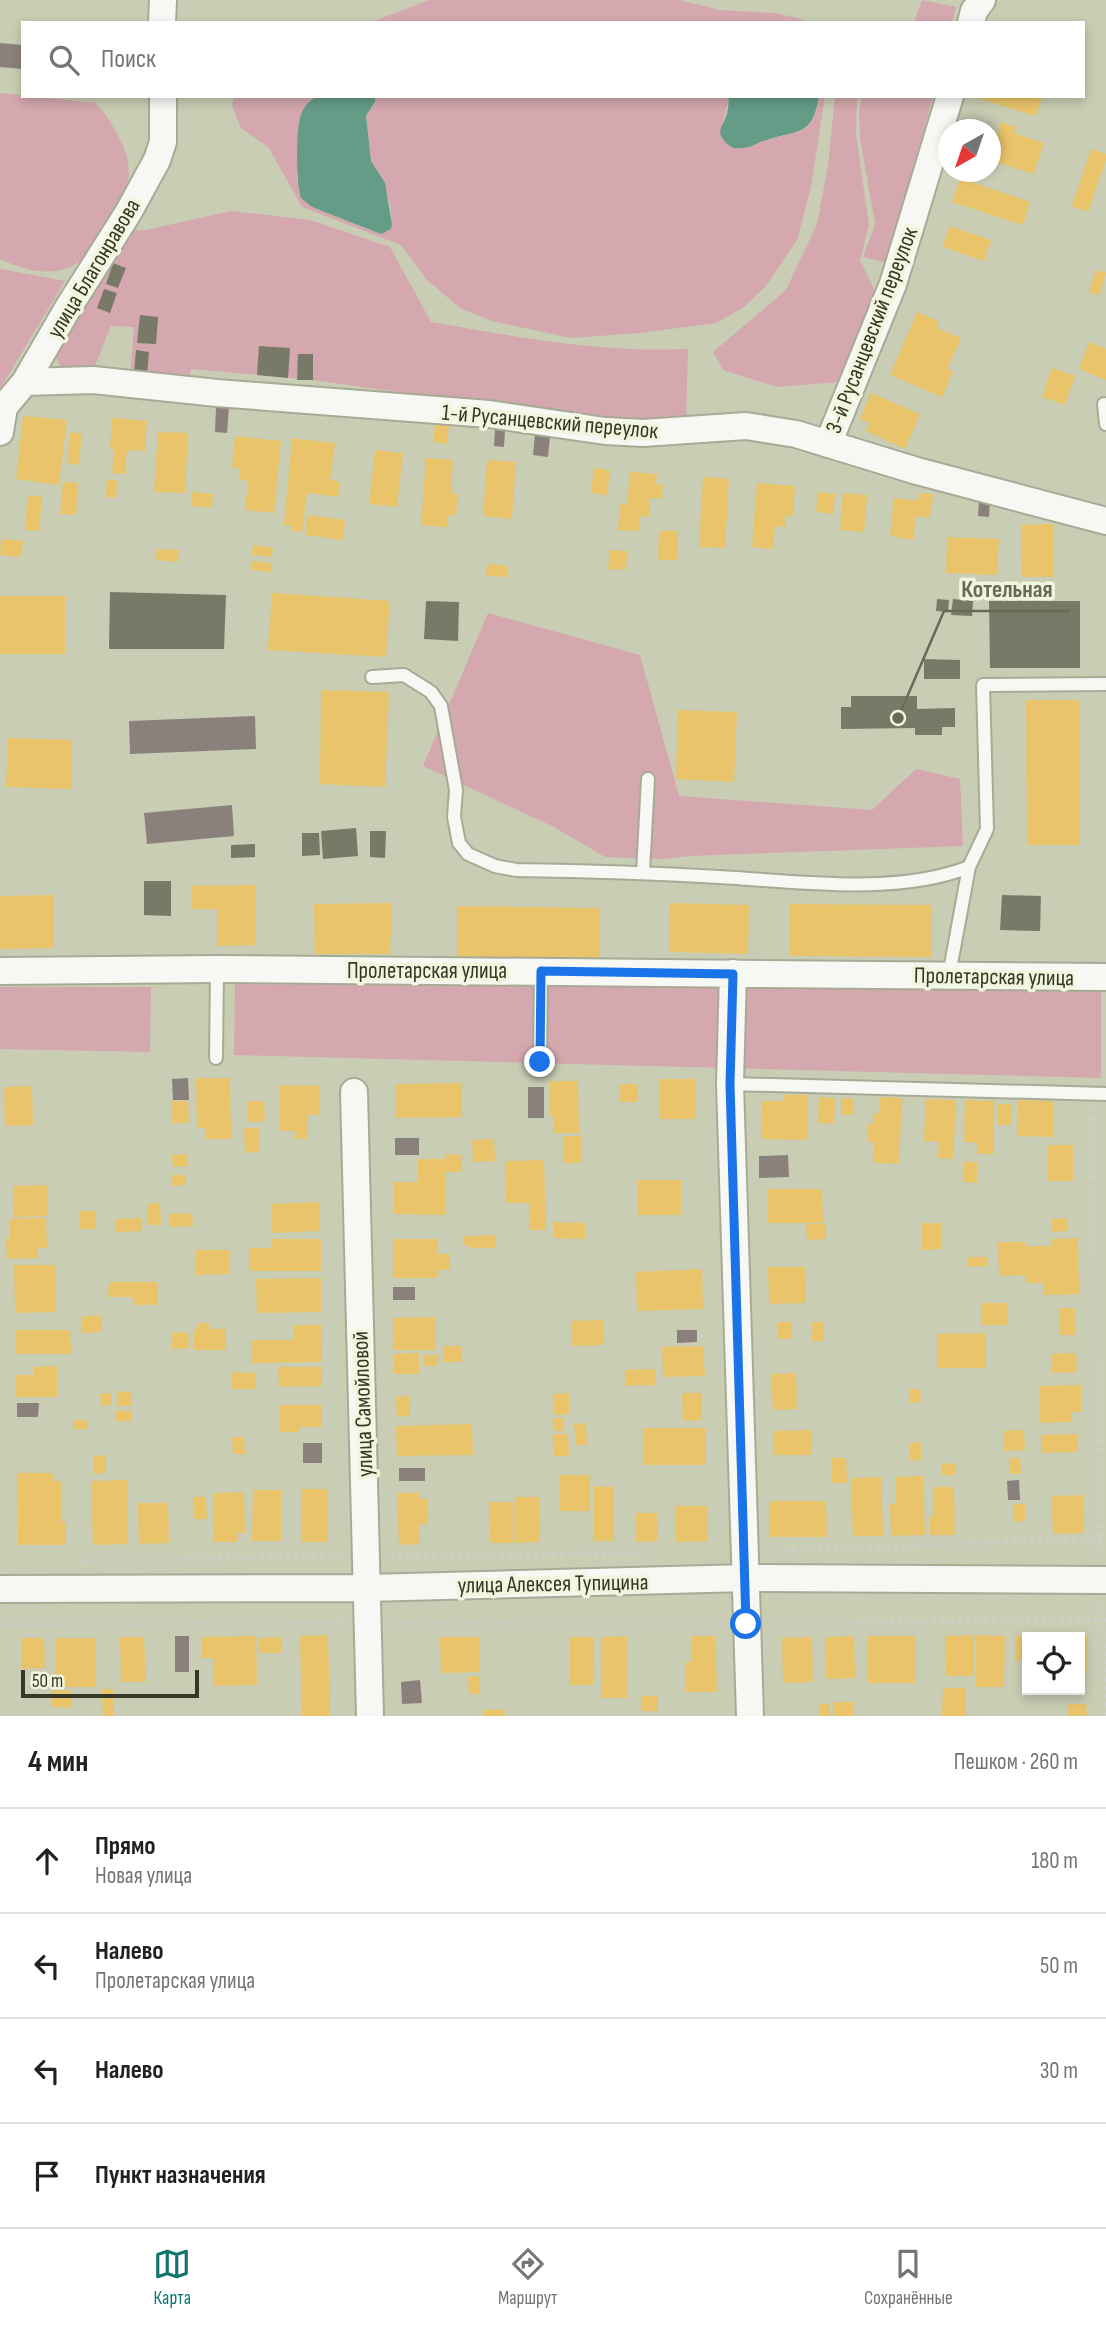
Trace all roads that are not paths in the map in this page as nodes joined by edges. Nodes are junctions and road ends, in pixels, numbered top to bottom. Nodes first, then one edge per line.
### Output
1 (163, 0) edge
2 (982, 0) edge
3 (162, 21) edge
4 (972, 21) edge
5 (163, 98) edge
6 (949, 98) edge
7 (25, 382) junction
8 (1104, 404) dead end
9 (1106, 424) edge
10 (0, 432) edge
11 (828, 444) junction
12 (1106, 521) edge
13 (372, 677) dead end
14 (1106, 684) edge
15 (648, 779) dead end
16 (969, 867) junction
17 (643, 872) junction
18 (217, 969) junction
19 (0, 971) edge
20 (541, 971) junction
21 (733, 974) junction
22 (949, 975) junction
23 (1106, 977) edge
24 (216, 1058) dead end
25 (540, 1062) dead end
26 (730, 1084) junction
27 (354, 1092) dead end
28 (1106, 1094) edge
29 (745, 1565) junction
30 (1103, 1580) edge
31 (367, 1588) junction
32 (0, 1589) edge
33 (370, 1716) edge
34 (750, 1716) edge

1 - 3 street
2 - 4 street
5 - 7 street, улица Благонравова
6 - 11 street, 3-й Русанцевский переулок
7 - 10 street, улица Благонравова
7 - 11 street, 1-й Русанцевский переулок
8 - 9 lane
11 - 12 street, 1-й Русанцевский переулок
13 - 17 lane
14 - 16 lane
15 - 17 lane
16 - 17 lane
16 - 22 lane
18 - 19 street, Пролетарская улица
18 - 20 street, Пролетарская улица
18 - 24 lane
20 - 21 street, Пролетарская улица
20 - 25 lane
21 - 22 street, Пролетарская улица
21 - 26 street
22 - 23 street, Пролетарская улица
26 - 28 lane
26 - 29 street
27 - 31 street, улица Самойловой
29 - 30 street, улица Алексея Тупицина
29 - 31 street, улица Алексея Тупицина
29 - 34 street
31 - 32 street, улица Алексея Тупицина
31 - 33 street, улица Самойловой

